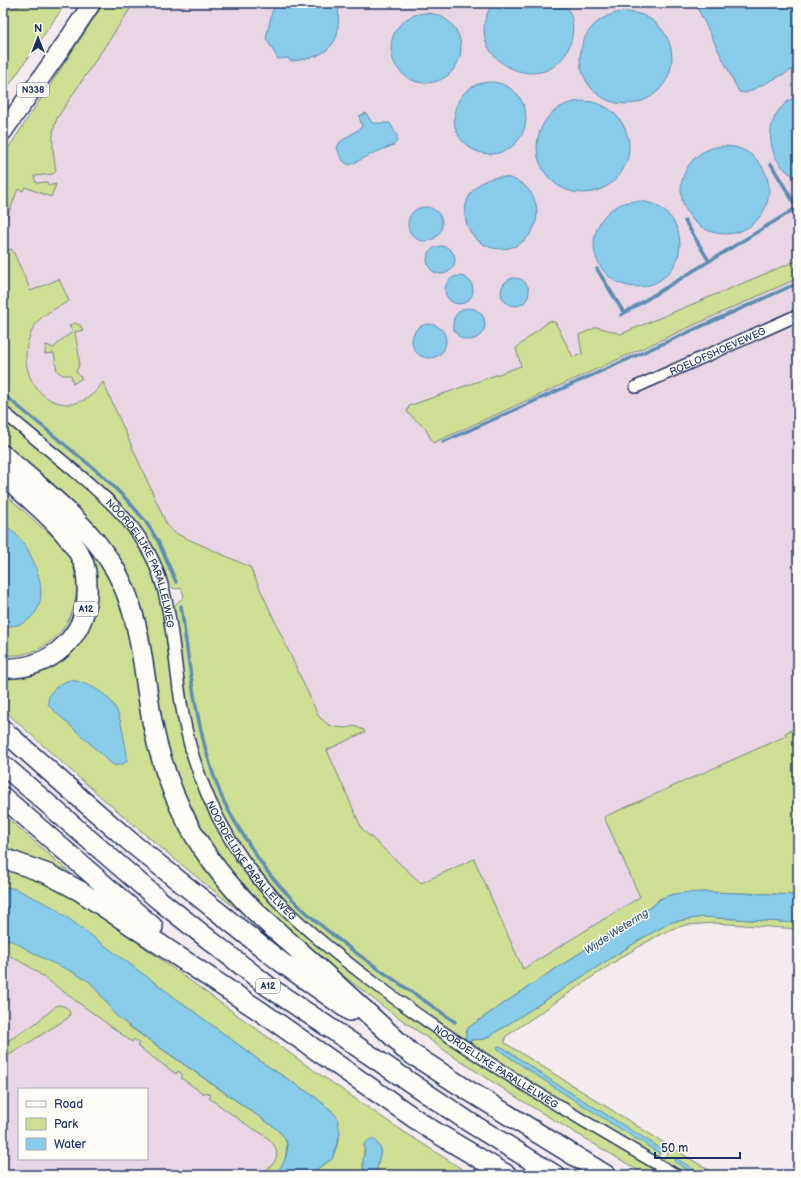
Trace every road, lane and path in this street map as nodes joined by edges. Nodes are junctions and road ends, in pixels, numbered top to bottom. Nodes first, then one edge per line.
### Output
1 (92, 3) edge
2 (3, 132) edge
3 (798, 315) edge
4 (636, 387) dead end
5 (3, 412) edge
6 (3, 455) edge
7 (3, 475) edge
8 (3, 668) edge
9 (3, 730) edge
10 (3, 765) edge
11 (3, 797) edge
12 (3, 858) edge
13 (260, 1011) junction
14 (414, 1056) junction
15 (507, 1175) edge
16 (555, 1175) edge
17 (606, 1175) edge
18 (676, 1175) edge

1 - 2 main road, N338
3 - 4 street, ROELOFSHOEVEWEG
5 - 18 street, NOORDELIJKE PARALLELWEG
6 - 14 highway, A12
7 - 8 highway, A12
9 - 14 highway, A12
10 - 16 highway, A12
11 - 13 highway, A12
12 - 13 highway, A12
13 - 15 highway, A12
14 - 17 highway, A12

